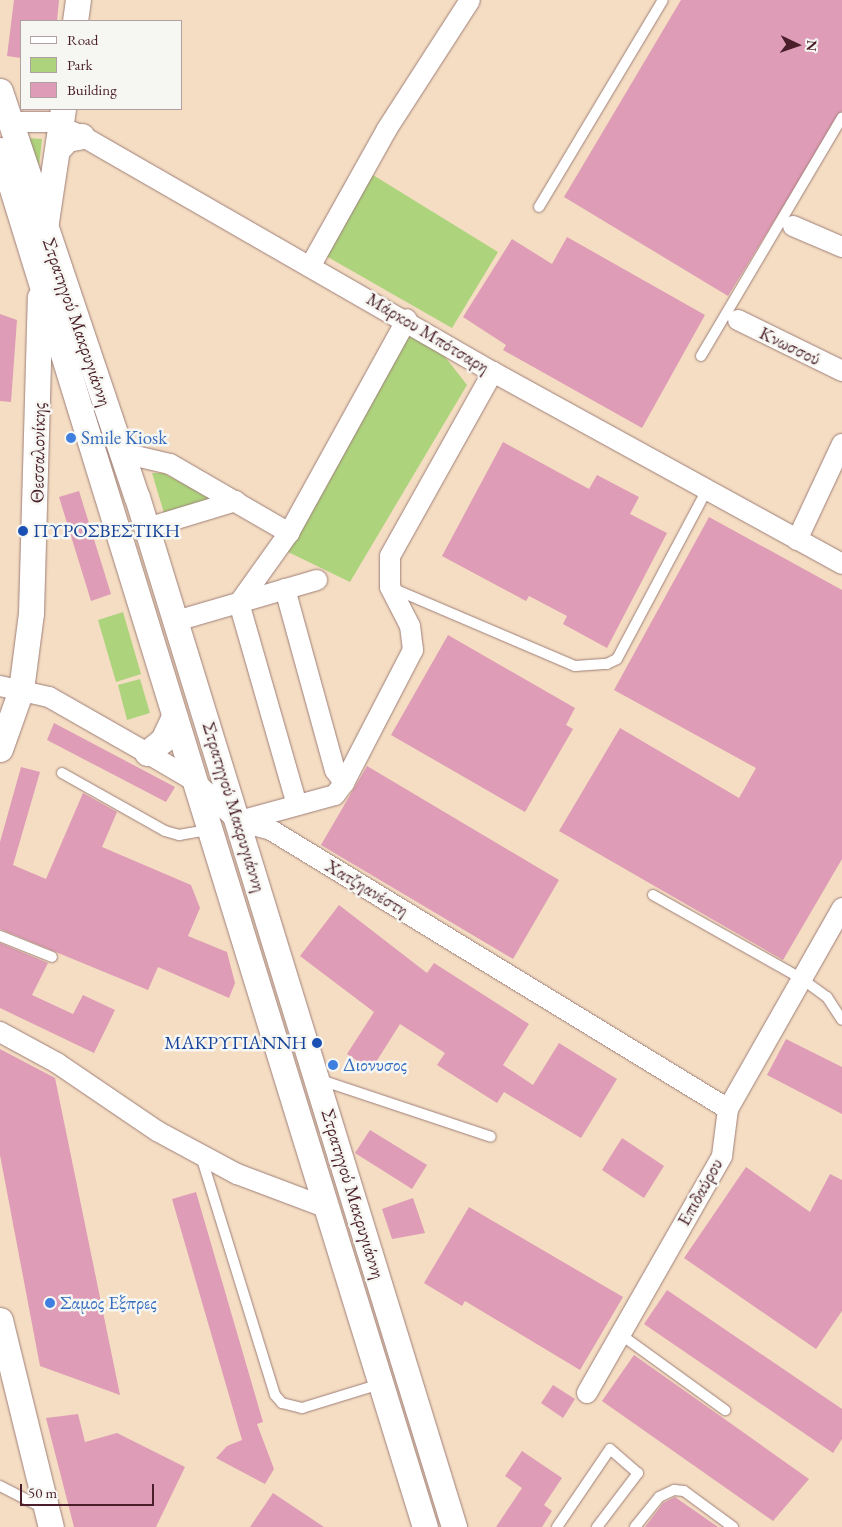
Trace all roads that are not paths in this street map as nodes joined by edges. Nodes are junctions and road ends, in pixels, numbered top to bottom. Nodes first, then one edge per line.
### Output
1 (78, 0) edge
2 (470, 0) edge
3 (663, 0) edge
4 (75, 20) edge
5 (0, 91) edge
6 (842, 118) edge
7 (10, 122) junction
8 (69, 123) edge
9 (0, 150) edge
10 (539, 207) dead end
11 (794, 226) dead end
12 (37, 235) junction
13 (842, 247) edge
14 (311, 265) junction
15 (38, 272) junction
16 (407, 319) junction
17 (738, 320) dead end
18 (702, 356) dead end
19 (842, 371) edge
20 (492, 372) junction
21 (842, 444) edge
22 (123, 453) junction
23 (707, 490) junction
24 (236, 502) junction
25 (146, 528) junction
26 (289, 533) junction
27 (798, 540) junction
28 (842, 564) edge
29 (317, 580) dead end
30 (390, 587) junction
31 (285, 589) junction
32 (239, 603) junction
33 (176, 622) junction
34 (11, 688) edge
35 (174, 716) junction
36 (0, 749) edge
37 (147, 753) junction
38 (62, 773) dead end
39 (193, 780) junction
40 (344, 783) junction
41 (297, 805) junction
42 (238, 821) junction
43 (208, 830) junction
44 (653, 895) dead end
45 (842, 908) edge
46 (0, 936) edge
47 (52, 956) dead end
48 (802, 979) junction
49 (842, 1020) edge
50 (0, 1032) edge
51 (317, 1079) junction
52 (728, 1109) junction
53 (491, 1137) dead end
54 (201, 1155) junction
55 (325, 1206) junction
56 (0, 1320) edge
57 (620, 1334) junction
58 (380, 1384) junction
59 (587, 1392) dead end
60 (725, 1410) dead end
61 (0, 1486) edge
62 (48, 1518) edge
63 (425, 1527) edge
64 (454, 1527) edge
65 (558, 1527) edge
66 (598, 1527) edge
67 (635, 1527) edge
68 (733, 1527) edge

1 - 4 street
2 - 14 street
3 - 10 lane
5 - 7 street, Στρατηγού Μακρυγιάννη
6 - 18 lane
7 - 8 street, Μάρκου Μπότσαρη
7 - 12 street, Στρατηγού Μακρυγιάννη
8 - 12 street
8 - 14 street, Μάρκου Μπότσαρη
9 - 12 street, Στρατηγού Μακρυγιάννη
11 - 13 street
12 - 15 street, Στρατηγού Μακρυγιάννη
12 - 22 street, Στρατηγού Μακρυγιάννη
14 - 16 street, Μάρκου Μπότσαρη
15 - 34 street, Θεσσαλονίκης
15 - 35 street, Στρατηγού Μακρυγιάννη
16 - 20 street, Μάρκου Μπότσαρη
16 - 26 street
17 - 19 street, Κνωσσού
20 - 23 street, Μάρκου Μπότσαρη
20 - 30 street
21 - 27 street
22 - 24 street
22 - 25 street, Στρατηγού Μακρυγιάννη
23 - 27 street, Μάρκου Μπότσαρη
23 - 30 lane
24 - 25 street
24 - 26 street
25 - 33 street, Στρατηγού Μακρυγιάννη
26 - 32 street
27 - 28 street, Μάρκου Μπότσαρη
29 - 31 street
30 - 40 street
31 - 32 street
31 - 40 street
32 - 33 street
32 - 41 street
33 - 42 street, Στρατηγού Μακρυγιάννη
34 - 36 street, Θεσσαλονίκης
34 - 37 street, Χατζηανέστη
35 - 37 street
35 - 39 street, Στρατηγού Μακρυγιάννη
37 - 39 street, Χατζηανέστη
38 - 43 lane
39 - 42 street, Χατζηανέστη
39 - 43 street, Στρατηγού Μακρυγιάννη
40 - 41 street
41 - 42 street
42 - 43 street
42 - 51 street, Στρατηγού Μακρυγιάννη
42 - 52 street, Χατζηανέστη
43 - 55 street, Στρατηγού Μακρυγιάννη
44 - 48 lane
45 - 48 street, Επιδαύρου
46 - 47 lane
48 - 49 lane
48 - 52 street, Επιδαύρου
50 - 54 street
51 - 53 lane
51 - 64 street, Στρατηγού Μακρυγιάννη
52 - 57 street, Επιδαύρου
54 - 55 street
54 - 58 lane
55 - 58 street, Στρατηγού Μακρυγιάννη
56 - 62 street
57 - 59 street, Επιδαύρου
57 - 60 lane
58 - 63 street, Στρατηγού Μακρυγιάννη
61 - 62 lane
65 - 66 lane
67 - 68 lane

